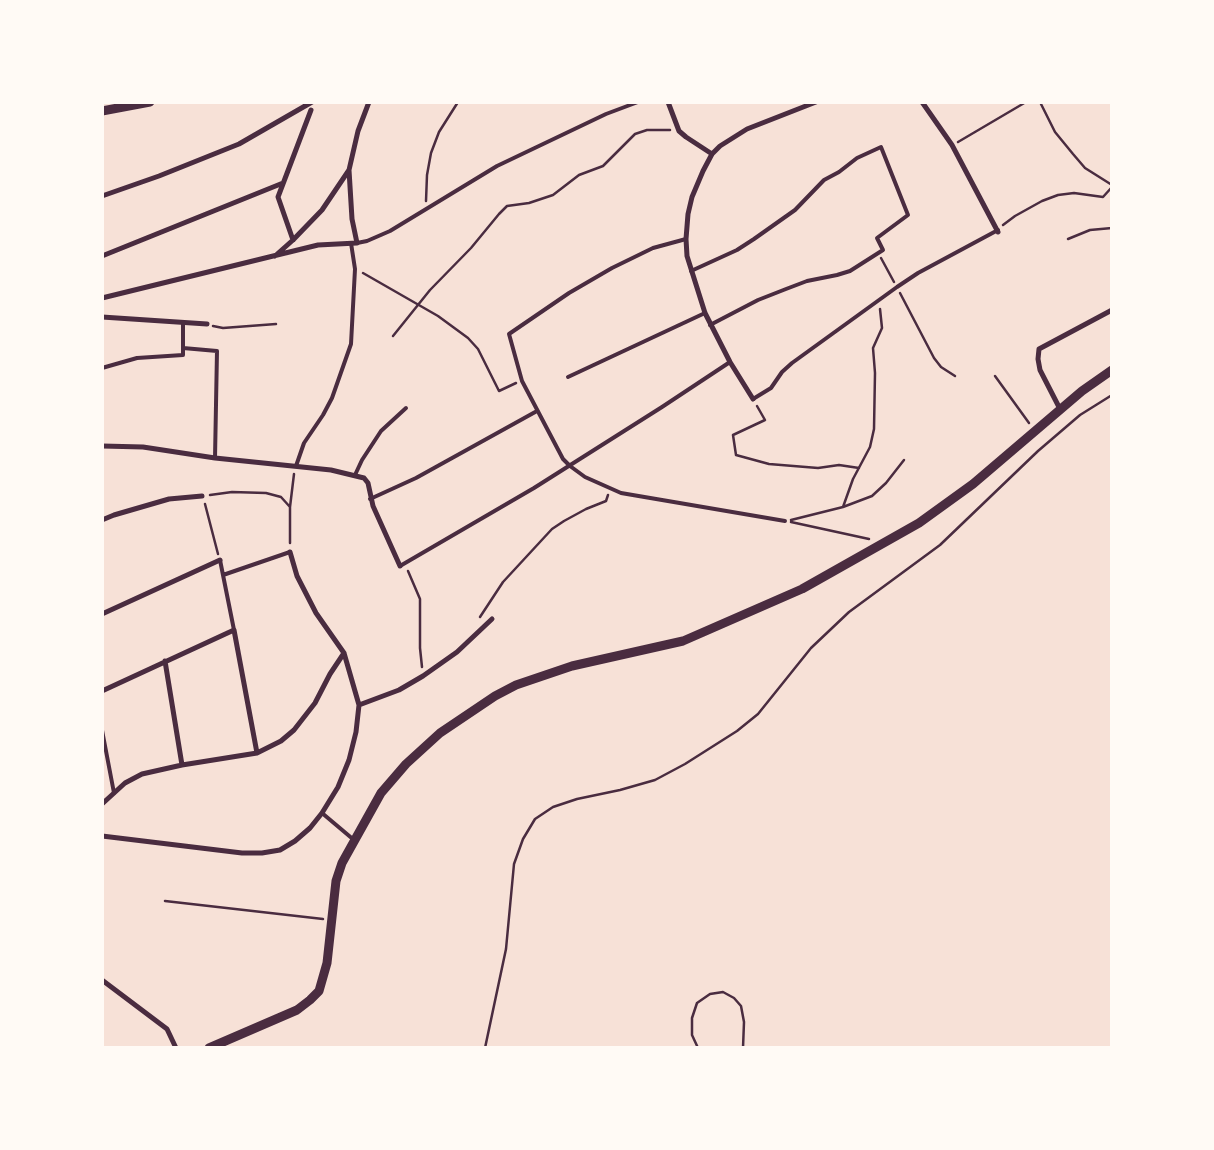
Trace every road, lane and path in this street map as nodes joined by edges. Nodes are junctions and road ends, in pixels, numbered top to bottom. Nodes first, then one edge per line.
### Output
1 (150, 102) edge
2 (312, 102) edge
3 (369, 102) edge
4 (458, 102) edge
5 (638, 102) edge
6 (668, 102) edge
7 (816, 102) edge
8 (922, 102) edge
9 (1026, 102) edge
10 (1040, 102) edge
11 (311, 110) dead end
12 (102, 111) edge
13 (679, 130) junction
14 (952, 145) junction
15 (712, 154) junction
16 (348, 170) junction
17 (283, 183) junction
18 (1112, 186) edge
19 (102, 196) edge
20 (426, 209) junction
21 (1112, 228) edge
22 (998, 231) junction
23 (1068, 238) dead end
24 (686, 239) junction
25 (293, 240) junction
26 (351, 243) junction
27 (357, 243) junction
28 (879, 253) junction
29 (102, 256) edge
30 (272, 258) junction
31 (355, 269) junction
32 (691, 271) junction
33 (897, 286) junction
34 (102, 298) edge
35 (878, 300) junction
36 (418, 305) junction
37 (1112, 310) edge
38 (705, 313) junction
39 (102, 316) edge
40 (183, 322) junction
41 (207, 324) joint
42 (276, 324) dead end
43 (710, 325) junction
44 (393, 336) dead end
45 (183, 348) junction
46 (730, 362) junction
47 (102, 368) edge
48 (1112, 370) edge
49 (955, 376) dead end
50 (995, 376) dead end
51 (568, 377) dead end
52 (522, 381) junction
53 (1112, 395) edge
54 (753, 399) junction
55 (406, 408) dead end
56 (1060, 409) junction
57 (537, 411) junction
58 (1034, 431) junction
59 (102, 446) edge
60 (215, 458) junction
61 (904, 460) dead end
62 (296, 466) junction
63 (570, 466) junction
64 (859, 468) junction
65 (355, 475) junction
66 (609, 488) junction
67 (202, 496) junction
68 (370, 499) junction
69 (290, 507) junction
70 (843, 508) junction
71 (102, 520) edge
72 (785, 521) junction
73 (886, 542) junction
74 (290, 552) junction
75 (220, 560) junction
76 (402, 564) junction
77 (223, 575) junction
78 (102, 614) edge
79 (492, 620) dead end
80 (478, 622) dead end
81 (234, 630) junction
82 (344, 653) junction
83 (165, 662) junction
84 (423, 676) junction
85 (102, 692) edge
86 (359, 705) junction
87 (102, 730) edge
88 (257, 753) junction
89 (182, 765) junction
90 (114, 793) junction
91 (102, 804) edge
92 (322, 813) junction
93 (102, 836) edge
94 (354, 840) junction
95 (165, 902) dead end
96 (332, 920) junction
97 (102, 980) edge
98 (176, 1048) edge
99 (208, 1048) edge
100 (485, 1048) edge
101 (698, 1048) edge
102 (743, 1048) edge

1 - 12 street
2 - 19 street
3 - 16 street
4 - 20 path
5 - 20 lane
6 - 13 street
7 - 15 street
8 - 14 street
9 - 14 path
10 - 18 path
11 - 17 street
13 - 15 street
13 - 36 path
14 - 22 street
15 - 24 street
16 - 25 street
16 - 27 street
17 - 25 street
17 - 29 street
18 - 22 path
20 - 27 lane
21 - 23 path
22 - 33 lane
24 - 32 street
24 - 52 lane
25 - 30 street
26 - 27 street
26 - 30 street
26 - 31 lane
28 - 32 lane
28 - 33 path
28 - 43 lane
30 - 34 street
31 - 36 path
31 - 62 lane
32 - 38 street
33 - 35 lane
33 - 49 path
35 - 54 lane
35 - 64 path
36 - 44 path
36 - 52 path
37 - 56 street
38 - 43 street
38 - 51 lane
39 - 40 street
40 - 41 street
40 - 45 lane
41 - 42 path
43 - 46 street
45 - 47 lane
45 - 60 lane
46 - 54 street
46 - 63 lane
48 - 56 street
50 - 58 path
52 - 57 lane
53 - 100 path
54 - 64 path
55 - 65 lane
56 - 58 street
57 - 63 lane
57 - 68 lane
58 - 73 street
59 - 60 street
60 - 62 street
61 - 70 path
62 - 65 street
62 - 69 path
63 - 66 lane
63 - 76 lane
64 - 70 path
65 - 68 street
66 - 72 lane
66 - 80 path
67 - 69 path
67 - 71 street
67 - 75 path
68 - 76 street
69 - 74 path
70 - 72 path
72 - 73 path
73 - 94 street
74 - 77 lane
74 - 82 street
75 - 77 lane
75 - 78 street
76 - 84 path
77 - 81 lane
79 - 84 street
81 - 83 street
81 - 88 street
82 - 86 street
82 - 88 street
83 - 85 street
83 - 89 street
84 - 86 street
86 - 92 street
87 - 90 lane
88 - 89 street
89 - 90 street
90 - 91 street
92 - 93 street
92 - 94 lane
94 - 96 street
95 - 96 path
96 - 99 street
97 - 98 street
101 - 102 path

